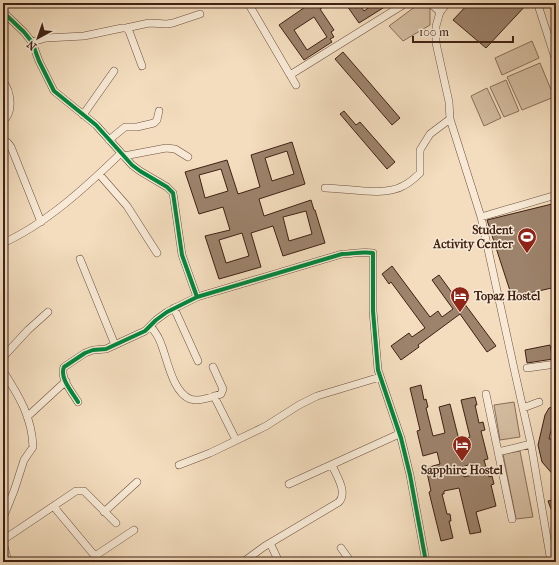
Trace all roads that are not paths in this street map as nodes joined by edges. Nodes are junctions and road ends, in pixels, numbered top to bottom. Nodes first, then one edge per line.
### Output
1 (248, 3) edge
2 (406, 3) edge
3 (430, 3) edge
4 (447, 3) edge
5 (539, 3) edge
6 (3, 12) edge
7 (440, 12) junction
8 (200, 14) dead end
9 (126, 28) junction
10 (32, 42) junction
11 (556, 61) edge
12 (142, 66) dead end
13 (114, 72) dead end
14 (290, 75) junction
15 (3, 81) edge
16 (296, 86) dead end
17 (159, 111) dead end
18 (83, 115) junction
19 (450, 119) junction
20 (3, 121) edge
21 (3, 140) edge
22 (109, 140) junction
23 (122, 155) junction
24 (188, 158) dead end
25 (99, 174) junction
26 (325, 188) dead end
27 (556, 195) edge
28 (482, 217) junction
29 (41, 222) junction
30 (3, 244) edge
31 (157, 253) dead end
32 (80, 259) dead end
33 (197, 297) junction
34 (174, 308) junction
35 (48, 312) dead end
36 (151, 326) junction
37 (115, 345) junction
38 (3, 357) edge
39 (198, 361) dead end
40 (556, 364) edge
41 (213, 367) dead end
42 (527, 368) dead end
43 (3, 371) edge
44 (380, 377) junction
45 (66, 381) junction
46 (486, 394) dead end
47 (214, 396) junction
48 (78, 402) dead end
49 (539, 402) dead end
50 (523, 408) junction
51 (27, 417) junction
52 (399, 434) junction
53 (236, 440) junction
54 (531, 444) junction
55 (498, 452) junction
56 (179, 465) dead end
57 (332, 465) junction
58 (137, 482) dead end
59 (288, 484) dead end
60 (54, 507) junction
61 (104, 512) junction
62 (3, 518) edge
63 (512, 518) dead end
64 (116, 523) dead end
65 (134, 530) dead end
66 (3, 542) edge
67 (270, 543) junction
68 (341, 548) dead end
69 (98, 559) edge
70 (8, 562) edge
71 (243, 562) edge
72 (279, 562) edge
73 (351, 562) edge
74 (426, 562) edge
75 (551, 562) edge

1 - 14 street
2 - 14 street
3 - 7 street
4 - 7 street
5 - 11 street
6 - 10 street
7 - 19 street
8 - 9 street
9 - 10 street
9 - 12 street
10 - 18 street
13 - 18 street
14 - 16 street
15 - 20 street
17 - 22 street
18 - 22 street
19 - 26 street
19 - 28 street
21 - 29 street
22 - 23 street
23 - 24 street
23 - 25 street
23 - 33 street
25 - 29 street
25 - 31 street
27 - 28 street
28 - 50 street
29 - 30 street
32 - 37 street
33 - 34 street
33 - 44 street
34 - 36 street
34 - 39 street
35 - 38 street
36 - 37 street
36 - 47 street
37 - 45 street
40 - 42 street
41 - 47 street
43 - 51 street
44 - 52 street
44 - 53 street
45 - 48 street
45 - 51 street
46 - 55 street
47 - 53 street
49 - 50 street
50 - 54 street
51 - 62 street
52 - 57 street
52 - 74 street
53 - 56 street
54 - 55 street
54 - 75 street
55 - 63 street
57 - 59 street
57 - 67 street
58 - 61 street
60 - 61 street
60 - 66 street
60 - 69 street
61 - 64 street
65 - 69 street
66 - 70 street
67 - 71 street
67 - 72 street
68 - 73 street

